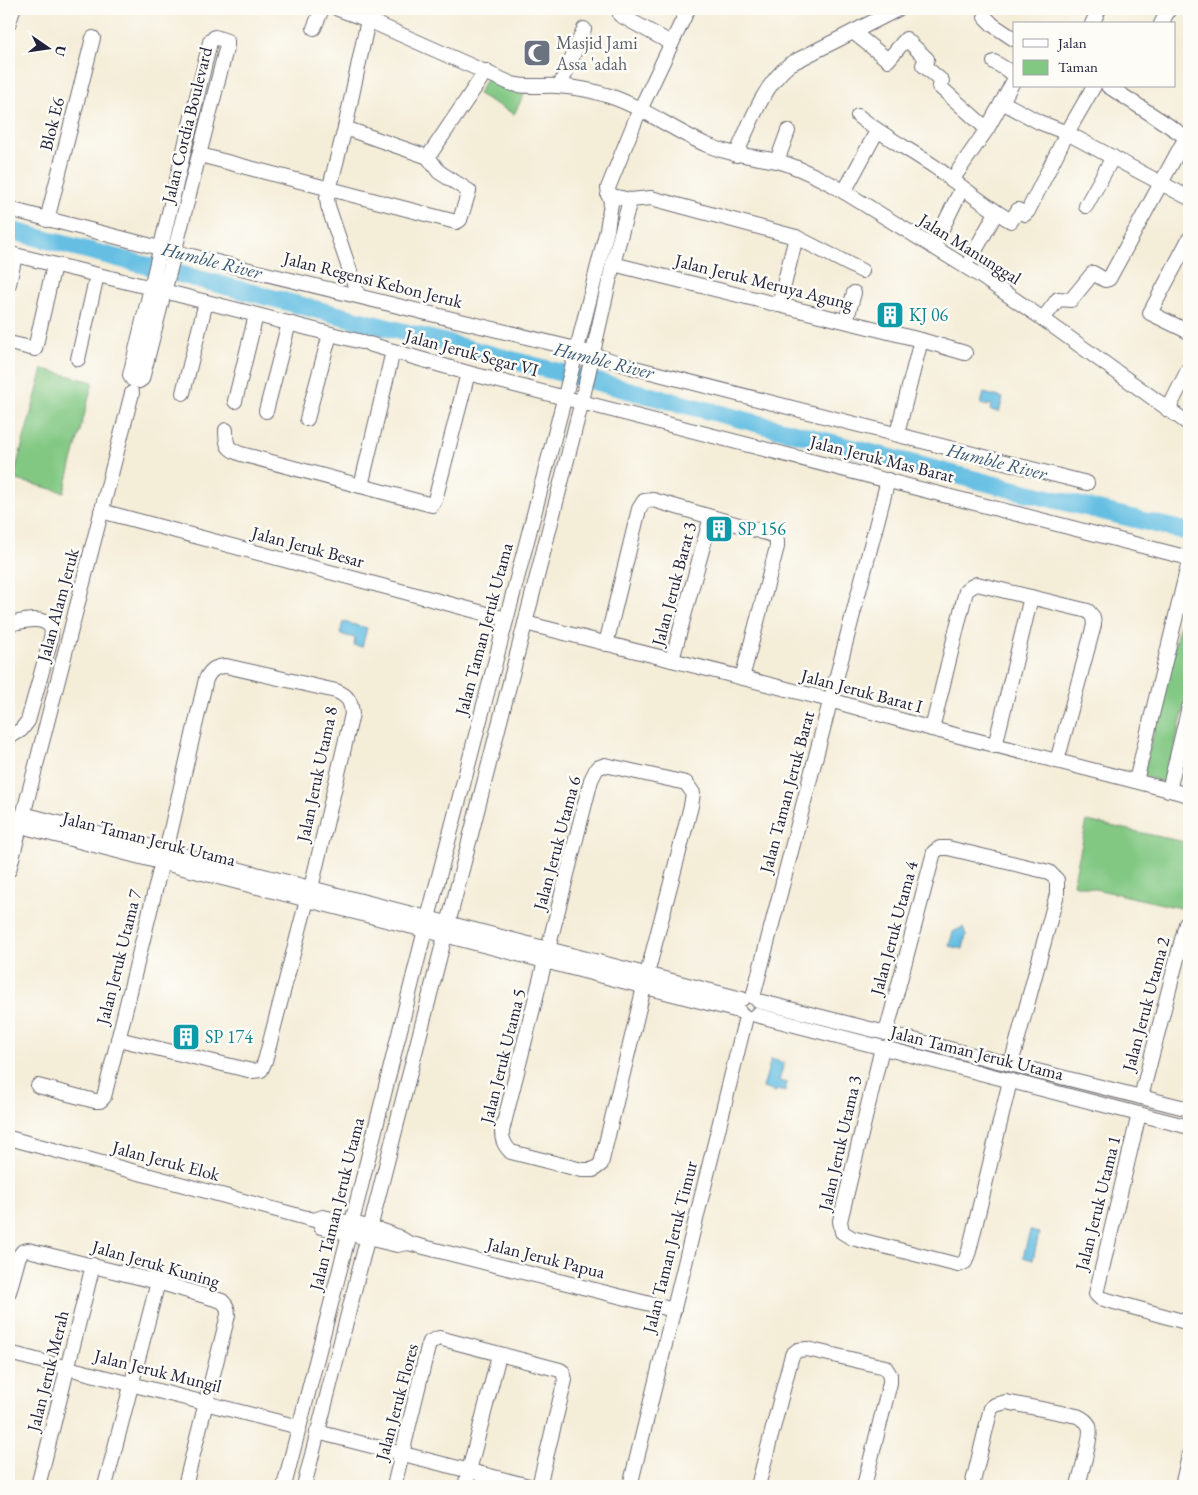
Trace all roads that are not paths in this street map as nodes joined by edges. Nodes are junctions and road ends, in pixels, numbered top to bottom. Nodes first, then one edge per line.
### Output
1 (12, 9) edge
2 (322, 9) edge
3 (338, 9) edge
4 (688, 9) edge
5 (898, 9) edge
6 (1099, 9) edge
7 (1169, 9) edge
8 (363, 15) edge
9 (620, 15) dead end
10 (985, 17) dead end
11 (1093, 22) edge
12 (1162, 22) edge
13 (9, 23) edge
14 (314, 28) dead end
15 (584, 29) dead end
16 (853, 32) junction
17 (93, 38) dead end
18 (1013, 38) edge
19 (671, 43) junction
20 (994, 62) dead end
21 (486, 71) junction
22 (1013, 73) edge
23 (1013, 82) edge
24 (560, 86) junction
25 (1093, 88) edge
26 (1124, 91) edge
27 (1002, 102) junction
28 (641, 109) junction
29 (858, 116) dead end
30 (345, 128) junction
31 (987, 129) junction
32 (788, 131) dead end
33 (877, 131) junction
34 (1067, 133) junction
35 (1188, 134) edge
36 (200, 154) junction
37 (736, 155) junction
38 (428, 157) junction
39 (1113, 157) junction
40 (777, 161) junction
41 (1161, 183) junction
42 (957, 184) junction
43 (328, 188) junction
44 (844, 192) junction
45 (608, 195) junction
46 (1189, 198) edge
47 (630, 200) junction
48 (1086, 206) dead end
49 (9, 209) edge
50 (996, 213) junction
51 (47, 220) junction
52 (796, 237) junction
53 (1189, 239) edge
54 (933, 247) junction
55 (167, 254) junction
56 (972, 256) dead end
57 (613, 264) junction
58 (54, 265) junction
59 (862, 271) dead end
60 (97, 275) junction
61 (9, 284) edge
62 (159, 286) junction
63 (854, 292) dead end
64 (358, 295) junction
65 (206, 302) junction
66 (779, 305) junction
67 (256, 315) junction
68 (1043, 318) junction
69 (846, 321) junction
70 (289, 323) junction
71 (1189, 332) edge
72 (330, 334) junction
73 (921, 340) junction
74 (9, 343) edge
75 (576, 349) junction
76 (393, 351) junction
77 (965, 353) dead end
78 (78, 359) dead end
79 (592, 360) junction
80 (1189, 368) edge
81 (468, 373) junction
82 (132, 393) dead end
83 (183, 393) dead end
84 (566, 394) junction
85 (583, 397) junction
86 (235, 400) dead end
87 (1168, 410) junction
88 (266, 411) dead end
89 (307, 419) dead end
90 (1189, 424) edge
91 (226, 430) dead end
92 (897, 434) junction
93 (888, 480) junction
94 (1087, 483) dead end
95 (361, 486) junction
96 (101, 511) junction
97 (711, 517) junction
98 (1189, 558) edge
99 (1189, 562) edge
100 (1031, 597) junction
101 (506, 619) junction
102 (525, 623) junction
103 (9, 624) edge
104 (606, 644) junction
105 (672, 660) junction
106 (742, 678) junction
107 (830, 700) junction
108 (1189, 707) edge
109 (932, 729) junction
110 (9, 737) edge
111 (995, 746) junction
112 (470, 758) junction
113 (1057, 761) junction
114 (489, 762) junction
115 (1136, 781) junction
116 (1169, 790) junction
117 (1189, 795) edge
118 (17, 821) edge
119 (164, 856) junction
120 (9, 870) edge
121 (309, 894) junction
122 (1189, 922) edge
123 (426, 924) junction
124 (447, 929) junction
125 (547, 955) junction
126 (645, 981) junction
127 (749, 1007) junction
128 (886, 1033) junction
129 (118, 1039) junction
130 (882, 1048) junction
131 (1011, 1064) junction
132 (1010, 1081) junction
133 (38, 1086) dead end
134 (1142, 1097) junction
135 (1189, 1109) edge
136 (1140, 1114) junction
137 (1189, 1127) edge
138 (9, 1138) edge
139 (350, 1229) junction
140 (372, 1236) junction
141 (93, 1265) junction
142 (158, 1282) junction
143 (9, 1292) edge
144 (674, 1310) junction
145 (1189, 1322) edge
146 (9, 1353) edge
147 (499, 1354) junction
148 (68, 1368) junction
149 (132, 1384) junction
150 (206, 1403) junction
151 (299, 1427) junction
152 (317, 1432) junction
153 (403, 1454) junction
154 (1189, 1456) edge
155 (469, 1471) junction
156 (38, 1486) edge
157 (105, 1486) edge
158 (185, 1486) edge
159 (284, 1486) edge
160 (304, 1486) edge
161 (394, 1486) edge
162 (465, 1486) edge
163 (529, 1486) edge
164 (538, 1486) edge
165 (630, 1486) edge
166 (758, 1486) edge
167 (864, 1486) edge
168 (972, 1486) edge
169 (1078, 1486) edge
170 (1182, 1486) edge

1 - 13 street
2 - 14 street
3 - 8 street, Jalan Manunggal
4 - 19 street, Jalan Taman Jeruk Utama
5 - 16 street
6 - 11 street
7 - 12 street
8 - 21 street, Jalan Manunggal
8 - 30 street
9 - 19 street
10 - 18 street
15 - 24 street
16 - 31 street
16 - 37 street
17 - 51 street, Blok E6
19 - 28 street, Jalan Taman Jeruk Utama
20 - 22 street
21 - 24 street, Jalan Manunggal
21 - 38 street
23 - 27 street
24 - 28 street, Jalan Manunggal
25 - 34 street
26 - 35 street
27 - 31 street
27 - 34 street
28 - 37 street, Jalan Manunggal
28 - 45 street, Jalan Taman Jeruk Utama
29 - 33 street
30 - 38 street
30 - 43 street
31 - 42 street
32 - 40 street
33 - 42 street
33 - 44 street
34 - 39 street
34 - 50 street
35 - 41 street
36 - 43 street
36 - 55 street, Jalan Cordia Boulevard
36 - 55 street, Jalan Cordia Boulevard
37 - 40 street, Jalan Manunggal
38 - 43 street
39 - 41 street
39 - 48 street
40 - 44 street, Jalan Manunggal
41 - 46 street
41 - 68 street
42 - 50 street
42 - 54 street
43 - 64 street
44 - 54 street, Jalan Manunggal
45 - 47 street
45 - 75 street, Jalan Taman Jeruk Utama
47 - 52 street
47 - 57 street, Jalan Taman Jeruk Utama
49 - 51 street, Jalan Regensi Kebon Jeruk
50 - 56 street
51 - 55 street, Jalan Regensi Kebon Jeruk
52 - 59 street
52 - 66 street
53 - 71 street
54 - 68 street, Jalan Manunggal
55 - 62 street, Jalan Cordia Boulevard
55 - 64 street, Jalan Regensi Kebon Jeruk
57 - 66 street, Jalan Jeruk Meruya Agung
57 - 79 street, Jalan Taman Jeruk Utama
58 - 60 street, Jalan Jeruk Segar VI
58 - 61 street, Jalan Jeruk Segar VI
58 - 74 street
60 - 62 street, Jalan Jeruk Segar VI
60 - 78 street
62 - 62 street, Jalan Cordia Boulevard
62 - 65 street, Jalan Jeruk Segar VI
63 - 69 street
64 - 75 street, Jalan Regensi Kebon Jeruk
65 - 67 street, Jalan Jeruk Segar VI
65 - 83 street
66 - 69 street, Jalan Jeruk Meruya Agung
67 - 70 street, Jalan Jeruk Segar VI
67 - 86 street
68 - 87 street, Jalan Manunggal
69 - 73 street, Jalan Jeruk Meruya Agung
70 - 72 street, Jalan Jeruk Segar VI
70 - 88 street
72 - 76 street, Jalan Jeruk Segar VI
72 - 89 street
73 - 77 street, Jalan Jeruk Meruya Agung
73 - 92 street
75 - 79 street, Jalan Regensi Kebon Jeruk
75 - 84 street, Jalan Taman Jeruk Utama
76 - 81 street, Jalan Jeruk Segar VI
76 - 95 street
79 - 85 street, Jalan Taman Jeruk Utama
79 - 92 street, Jalan Regensi Kebon Jeruk
80 - 87 street
81 - 84 street, Jalan Jeruk Segar VI
81 - 95 street
82 - 96 street, Jalan Alam Jeruk
84 - 85 street, Jalan Jeruk Mas Barat
84 - 101 street, Jalan Taman Jeruk Utama
85 - 93 street, Jalan Jeruk Mas Barat
85 - 102 street, Jalan Taman Jeruk Utama
87 - 90 street, Jalan Manunggal
91 - 95 street
92 - 94 street, Jalan Regensi Kebon Jeruk
93 - 98 street, Jalan Jeruk Mas Barat
93 - 107 street, Jalan Taman Jeruk Barat
96 - 101 street, Jalan Jeruk Besar
96 - 118 street, Jalan Alam Jeruk
97 - 104 street
97 - 105 street, Jalan Jeruk Barat 3
97 - 106 street
99 - 115 street
100 - 109 street
100 - 111 street
100 - 113 street
101 - 112 street, Jalan Taman Jeruk Utama
102 - 104 street, Jalan Jeruk Barat I
102 - 114 street, Jalan Taman Jeruk Utama
103 - 110 street
104 - 105 street, Jalan Jeruk Barat I
105 - 106 street, Jalan Jeruk Barat I
106 - 107 street, Jalan Jeruk Barat I
107 - 109 street, Jalan Jeruk Barat I
107 - 127 street, Jalan Taman Jeruk Barat
108 - 116 street
109 - 111 street, Jalan Jeruk Barat I
111 - 113 street, Jalan Jeruk Barat I
112 - 114 street
112 - 123 street, Jalan Taman Jeruk Utama
113 - 115 street, Jalan Jeruk Barat I
114 - 124 street, Jalan Taman Jeruk Utama
115 - 116 street, Jalan Jeruk Barat I
116 - 117 street, Jalan Jeruk Barat I
118 - 119 street, Jalan Taman Jeruk Utama
118 - 120 street, Jalan Alam Jeruk
119 - 121 street, Jalan Taman Jeruk Utama
119 - 121 street, Jalan Jeruk Utama 8
119 - 129 street, Jalan Jeruk Utama 7
121 - 123 street, Jalan Taman Jeruk Utama
121 - 129 street, Jalan Jeruk Utama 7
122 - 134 street, Jalan Jeruk Utama 2
123 - 124 street, Jalan Taman Jeruk Utama
123 - 139 street, Jalan Taman Jeruk Utama
124 - 125 street, Jalan Taman Jeruk Utama
124 - 140 street, Jalan Taman Jeruk Utama
125 - 126 street, Jalan Taman Jeruk Utama
125 - 126 street, Jalan Jeruk Utama 5
125 - 126 street, Jalan Jeruk Utama 6
126 - 127 street, Jalan Taman Jeruk Utama
127 - 128 street, Jalan Taman Jeruk Utama
127 - 130 street, Jalan Taman Jeruk Utama
127 - 144 street, Jalan Taman Jeruk Timur
128 - 131 street, Jalan Taman Jeruk Utama
128 - 131 street, Jalan Jeruk Utama 4
129 - 133 street
130 - 132 street, Jalan Taman Jeruk Utama
130 - 132 street, Jalan Jeruk Utama 3
131 - 134 street, Jalan Taman Jeruk Utama
132 - 136 street, Jalan Taman Jeruk Utama
134 - 135 street, Jalan Taman Jeruk Utama
136 - 137 street, Jalan Taman Jeruk Utama
136 - 145 street, Jalan Jeruk Utama 1
138 - 139 street, Jalan Jeruk Elok
139 - 140 street, Jalan Jeruk Papua
139 - 151 street, Jalan Taman Jeruk Utama
140 - 144 street, Jalan Jeruk Papua
140 - 152 street, Jalan Taman Jeruk Utama
141 - 142 street, Jalan Jeruk Kuning
141 - 143 street, Jalan Jeruk Kuning
141 - 148 street, Jalan Jeruk Merah
142 - 149 street
142 - 150 street, Jalan Jeruk Kuning
144 - 165 street, Jalan Taman Jeruk Timur
146 - 148 street, Jalan Jeruk Mungil
147 - 153 street, Jalan Jeruk Flores
147 - 155 street
147 - 164 street, Jalan Jeruk Flores
148 - 149 street, Jalan Jeruk Mungil
148 - 156 street, Jalan Jeruk Merah
149 - 150 street, Jalan Jeruk Mungil
149 - 157 street
150 - 151 street, Jalan Jeruk Mungil
150 - 158 street, Jalan Jeruk Kuning
151 - 159 street, Jalan Taman Jeruk Utama
152 - 153 street
152 - 160 street, Jalan Taman Jeruk Utama
153 - 155 street
153 - 161 street, Jalan Jeruk Flores
154 - 170 street
155 - 162 street
155 - 163 street
166 - 167 street
168 - 169 street

